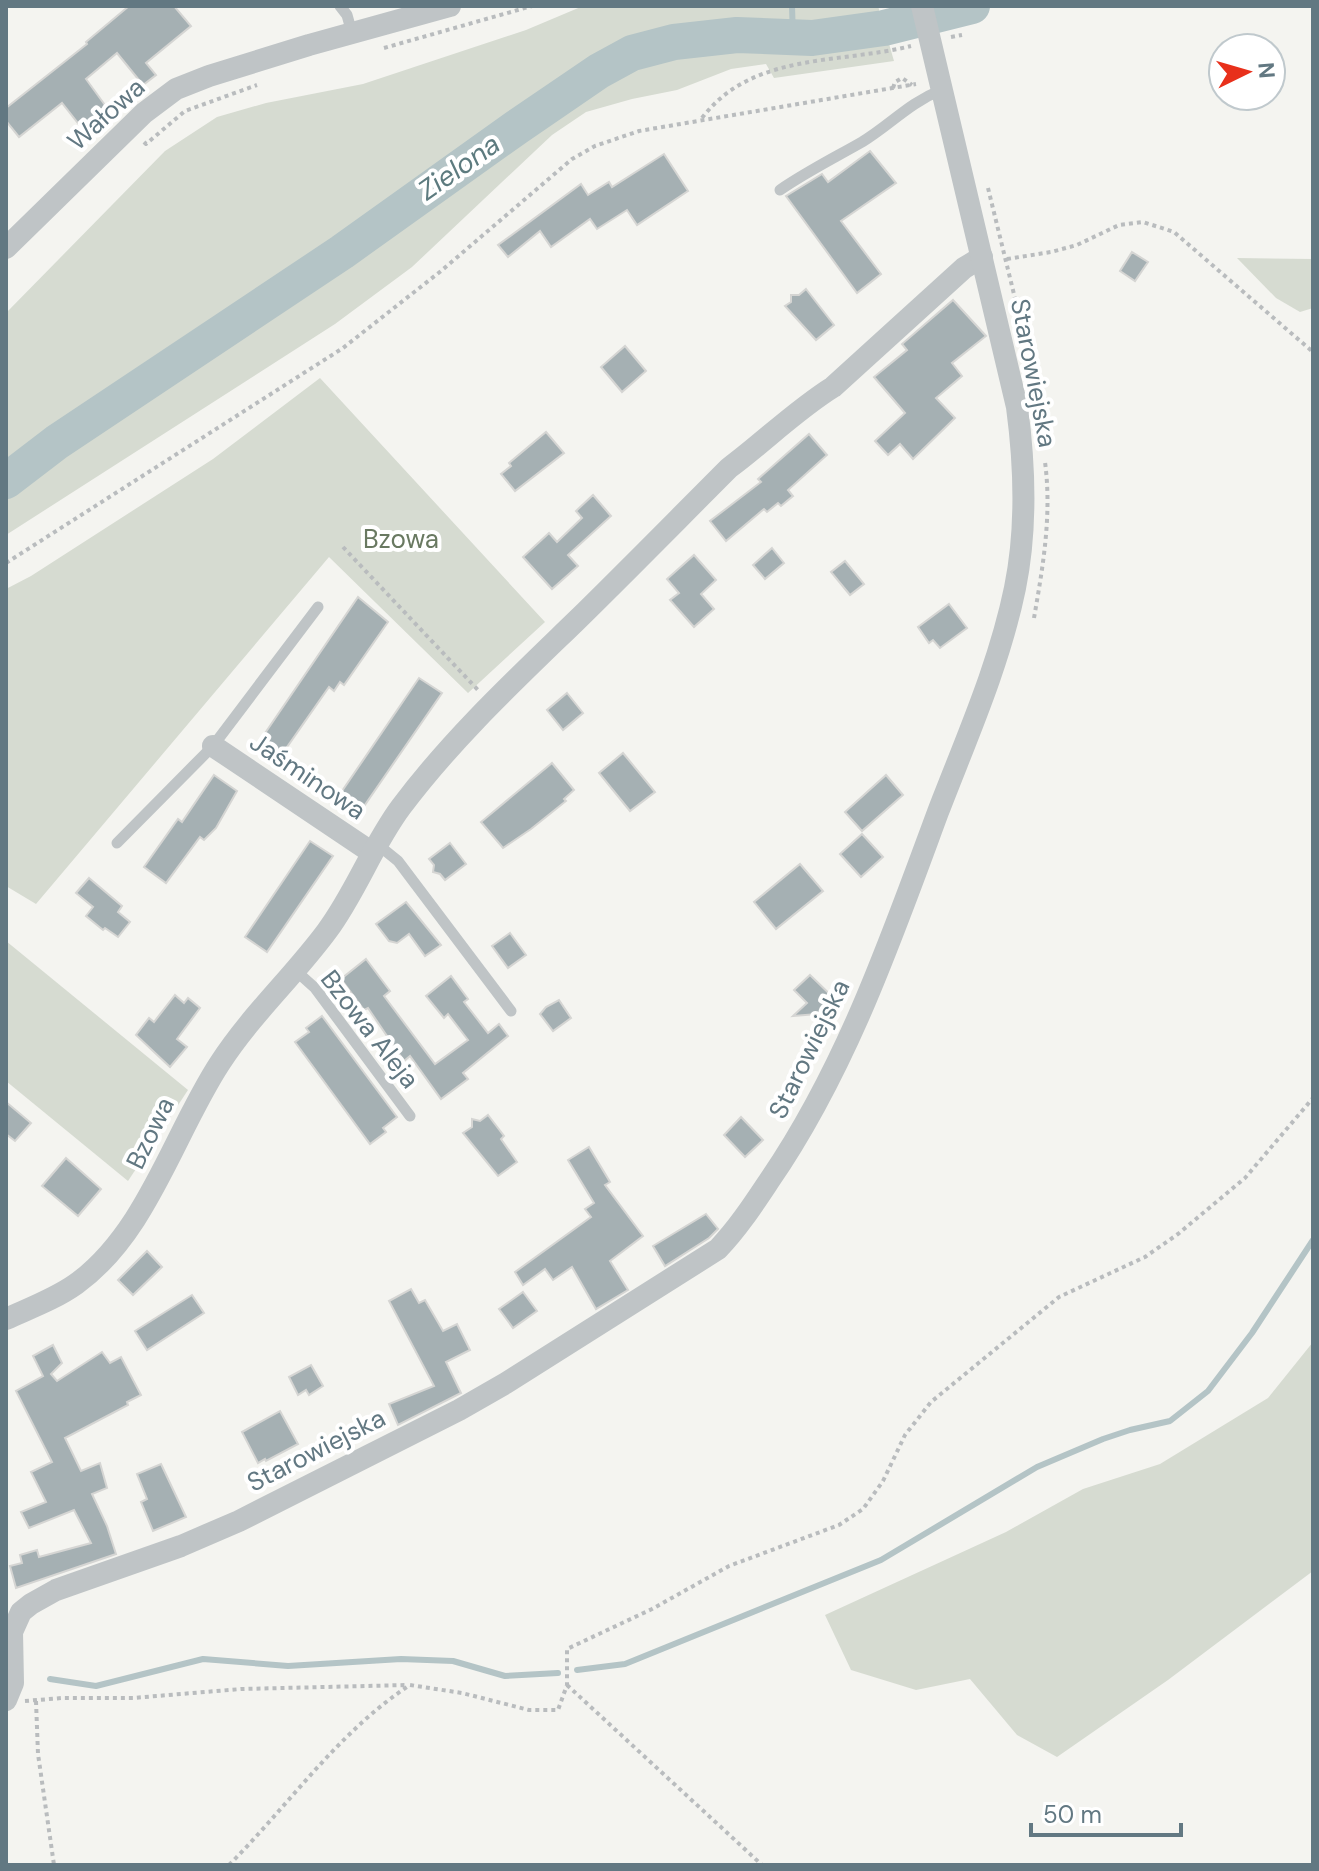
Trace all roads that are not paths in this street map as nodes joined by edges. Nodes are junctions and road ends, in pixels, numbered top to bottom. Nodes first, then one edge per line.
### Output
1 (340, 6) edge
2 (450, 6) edge
3 (922, 6) edge
4 (352, 33) junction
5 (940, 85) junction
6 (780, 190) dead end
7 (6, 248) edge
8 (982, 257) junction
9 (318, 607) dead end
10 (213, 746) junction
11 (117, 843) dead end
12 (374, 848) junction
13 (295, 970) junction
14 (511, 1011) dead end
15 (410, 1116) dead end
16 (6, 1319) edge
17 (6, 1700) edge

1 - 4 lane
2 - 4 street, Wałowa
3 - 5 street, Starowiejska
4 - 7 street, Wałowa
5 - 6 lane
5 - 8 street, Starowiejska
8 - 12 street, Bzowa
8 - 17 street, Starowiejska
9 - 10 lane
10 - 11 lane
10 - 12 street, Jaśminowa
12 - 13 street, Bzowa
12 - 14 lane
13 - 15 lane, Bzowa Aleja
13 - 16 street, Bzowa

